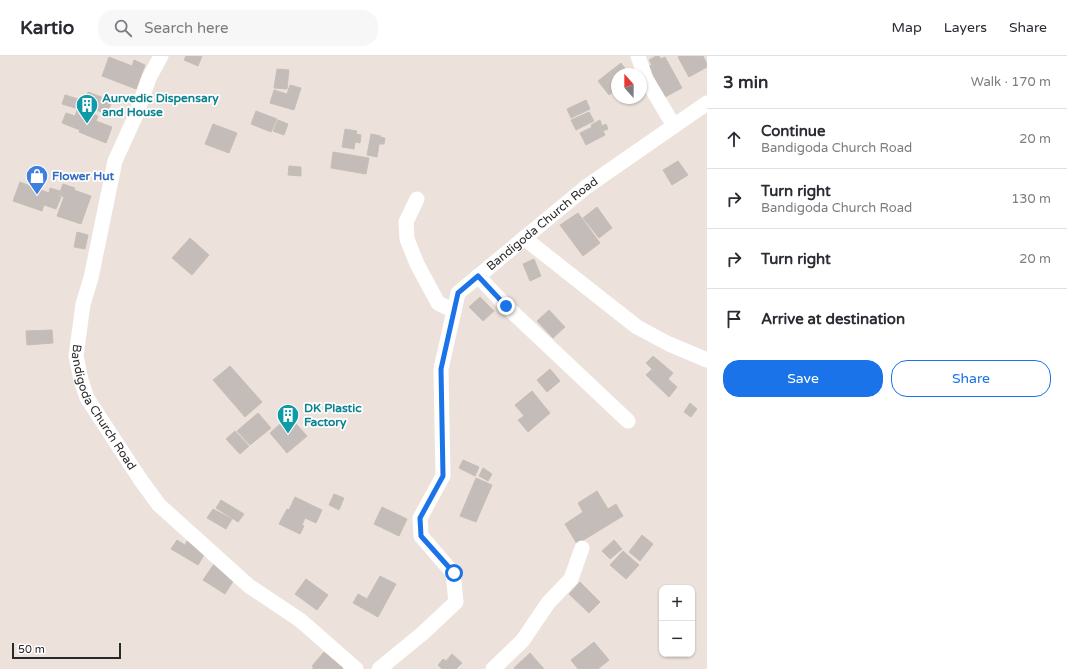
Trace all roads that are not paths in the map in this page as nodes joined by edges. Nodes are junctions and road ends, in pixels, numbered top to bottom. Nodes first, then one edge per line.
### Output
1 (161, 56) edge
2 (638, 56) edge
3 (707, 103) edge
4 (674, 126) junction
5 (417, 199) dead end
6 (524, 238) junction
7 (478, 276) junction
8 (454, 311) junction
9 (707, 360) edge
10 (628, 421) dead end
11 (582, 548) dead end
12 (356, 669) edge
13 (379, 669) edge
14 (493, 669) edge

1 - 12 street, Bandigoda Church Road
2 - 4 street
3 - 4 street, Bandigoda Church Road
4 - 6 street, Bandigoda Church Road
5 - 8 street
6 - 7 street, Bandigoda Church Road
6 - 9 street
7 - 8 street, Bandigoda Church Road
7 - 10 street
8 - 13 street, Bandigoda Church Road
11 - 14 street

